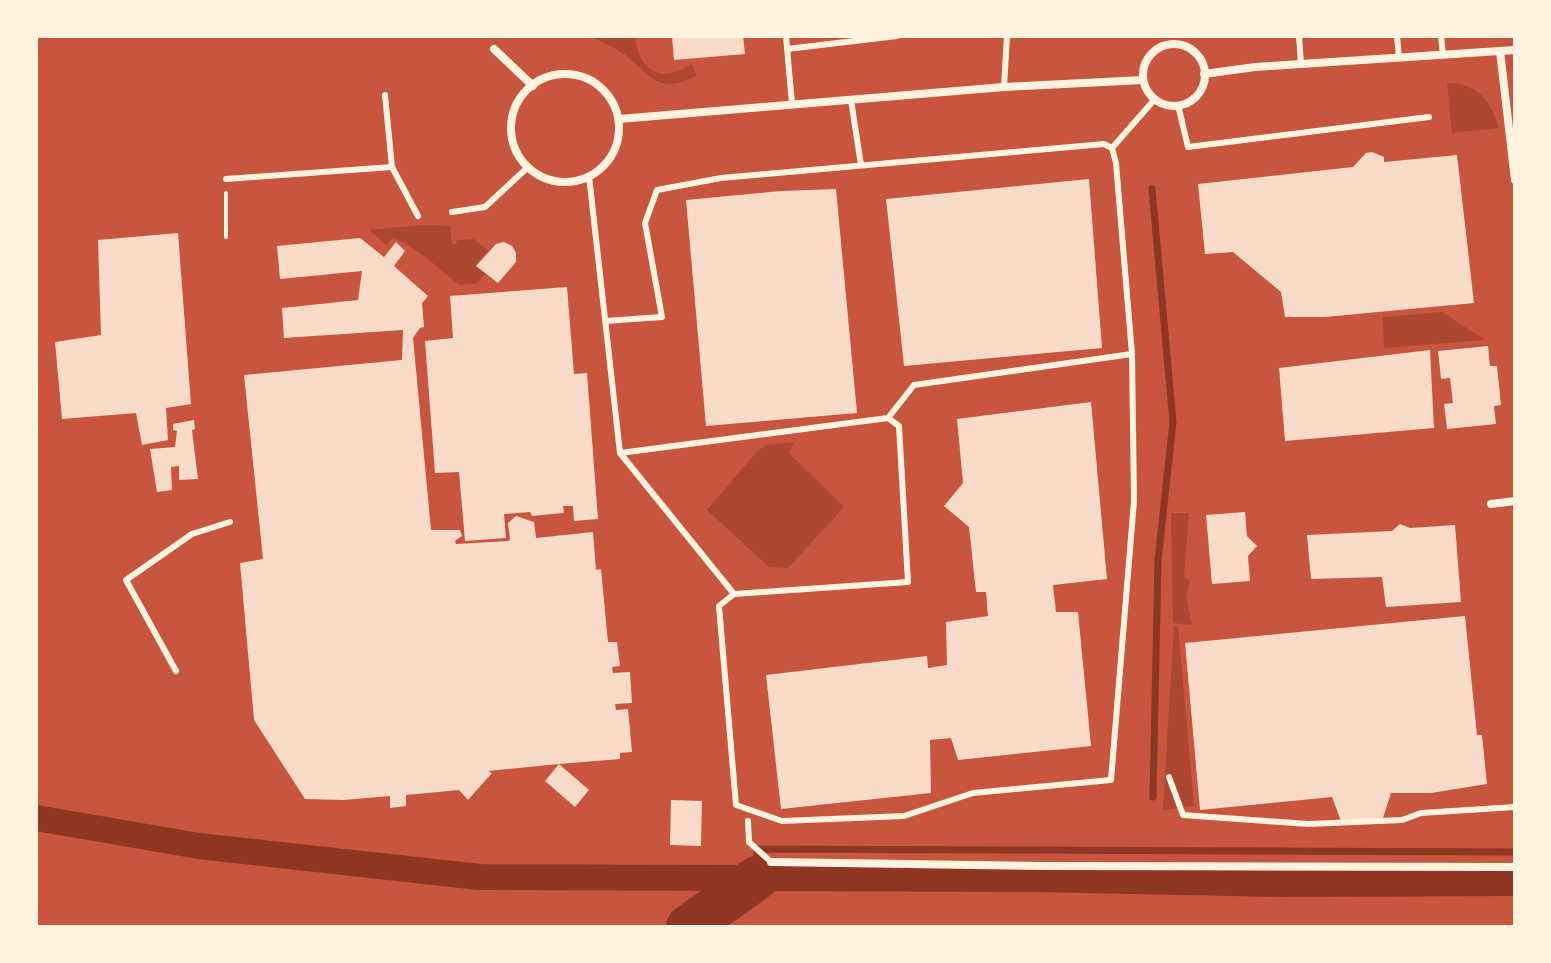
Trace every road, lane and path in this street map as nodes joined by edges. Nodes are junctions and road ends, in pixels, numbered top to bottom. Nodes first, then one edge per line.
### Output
1 (786, 36) edge
2 (897, 36) edge
3 (1007, 36) edge
4 (1299, 36) edge
5 (1397, 36) edge
6 (1441, 36) edge
7 (1163, 41) edge
8 (494, 49) dead end
9 (787, 49) junction
10 (1515, 50) edge
11 (1500, 51) junction
12 (1443, 55) junction
13 (1399, 58) junction
14 (1301, 64) junction
15 (1204, 74) junction
16 (1143, 80) junction
17 (533, 86) junction
18 (1004, 87) junction
19 (385, 95) dead end
20 (1155, 99) junction
21 (851, 100) junction
22 (792, 104) junction
23 (1178, 105) junction
24 (1429, 117) dead end
25 (619, 119) junction
26 (1112, 148) junction
27 (861, 165) junction
28 (392, 167) junction
29 (527, 168) junction
30 (589, 176) junction
31 (226, 179) joint
32 (1515, 180) edge
33 (452, 212) dead end
34 (418, 216) dead end
35 (226, 237) dead end
36 (605, 321) junction
37 (1132, 354) junction
38 (888, 418) junction
39 (620, 453) junction
40 (1515, 501) edge
41 (1491, 504) dead end
42 (230, 522) dead end
43 (734, 594) junction
44 (176, 671) dead end
45 (1169, 777) dead end
46 (1515, 807) edge
47 (748, 821) dead end
48 (771, 862) joint
49 (1515, 867) edge

1 - 9 lane
2 - 9 lane
3 - 18 lane
4 - 14 lane
5 - 13 lane
6 - 12 lane
7 - 15 street
7 - 16 street
8 - 17 street
9 - 22 lane
10 - 11 street
11 - 12 street
11 - 32 street
12 - 13 street
13 - 14 street
14 - 15 street
15 - 23 street
16 - 18 street
16 - 20 street
17 - 25 street
17 - 29 street
18 - 21 street
19 - 28 lane
20 - 23 street
20 - 26 lane
21 - 22 street
21 - 27 lane
22 - 25 street
23 - 24 lane
25 - 30 street
26 - 27 lane
26 - 37 lane
27 - 36 lane
28 - 31 lane
28 - 34 lane
29 - 30 street
29 - 33 lane
30 - 36 lane
31 - 35 path
36 - 39 lane
37 - 38 lane
37 - 43 lane
38 - 39 lane
38 - 43 lane
39 - 43 lane
40 - 41 street
42 - 44 lane
45 - 46 lane
47 - 48 lane
48 - 49 street

